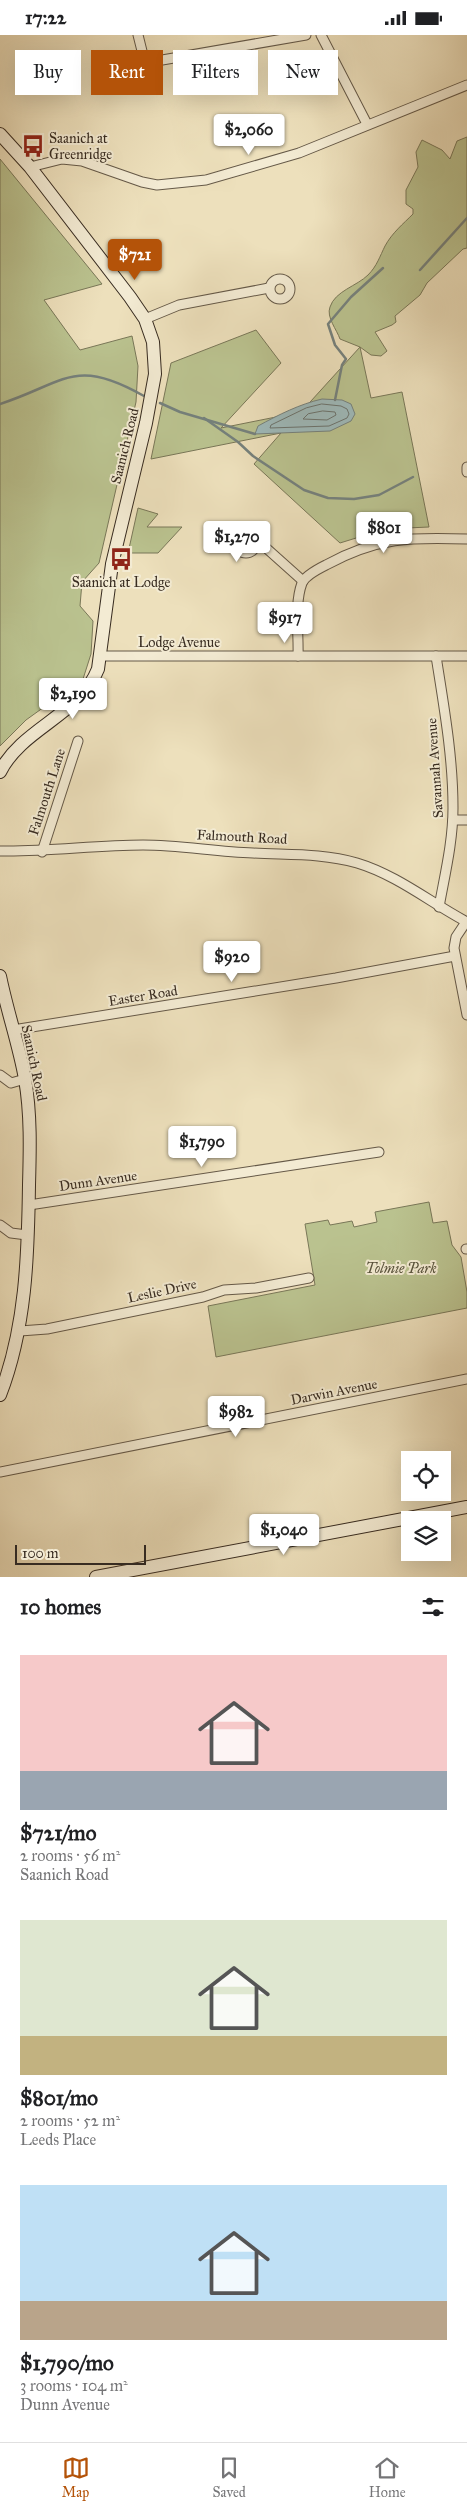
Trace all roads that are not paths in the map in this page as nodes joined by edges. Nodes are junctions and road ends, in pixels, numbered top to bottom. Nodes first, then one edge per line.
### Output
1 (138, 35) edge
2 (306, 35) edge
3 (321, 35) edge
4 (467, 85) edge
5 (367, 124) junction
6 (0, 134) edge
7 (30, 167) junction
8 (269, 288) dead end
9 (145, 319) junction
10 (467, 467) edge
11 (467, 472) edge
12 (467, 539) edge
13 (256, 545) dead end
14 (303, 581) junction
15 (101, 655) junction
16 (298, 656) junction
17 (436, 656) junction
18 (467, 657) edge
19 (78, 741) dead end
20 (0, 772) edge
21 (452, 820) junction
22 (467, 820) edge
23 (0, 851) edge
24 (42, 852) junction
25 (439, 907) junction
26 (466, 922) edge
27 (455, 956) junction
28 (0, 976) edge
29 (467, 1015) edge
30 (13, 1031) junction
31 (0, 1075) edge
32 (25, 1079) junction
33 (379, 1152) dead end
34 (29, 1205) junction
35 (0, 1225) edge
36 (27, 1235) junction
37 (309, 1278) dead end
38 (20, 1331) junction
39 (4, 1373) edge
40 (467, 1379) edge
41 (0, 1395) edge
42 (0, 1472) edge
43 (467, 1507) edge
44 (96, 1577) edge

1 - 2 street
3 - 5 street
4 - 5 street
5 - 7 street
6 - 7 main road, Saanich Road
7 - 9 main road, Saanich Road
8 - 9 street
9 - 15 main road, Saanich Road
10 - 11 street
12 - 14 street
13 - 14 street
14 - 16 street
15 - 16 street, Lodge Avenue
15 - 20 main road, Saanich Road
16 - 17 street, Lodge Avenue
17 - 18 street, Lodge Avenue
17 - 21 street, Savannah Avenue
19 - 24 street, Falmouth Lane
21 - 22 street
21 - 25 street, Savannah Avenue
23 - 24 street, Falmouth Road
24 - 25 street, Falmouth Road
25 - 26 street, Falmouth Road
26 - 27 street
27 - 29 street
27 - 30 street, Easter Road
28 - 30 main road, Saanich Road
30 - 32 main road, Saanich Road
31 - 32 street
32 - 34 main road, Saanich Road
33 - 34 street, Dunn Avenue
34 - 36 main road, Saanich Road
35 - 36 street
36 - 38 main road, Saanich Road
37 - 38 street, Leslie Drive
38 - 39 main road, Saanich Road
39 - 41 main road, Saanich Road
40 - 42 street, Darwin Avenue
43 - 44 main road

